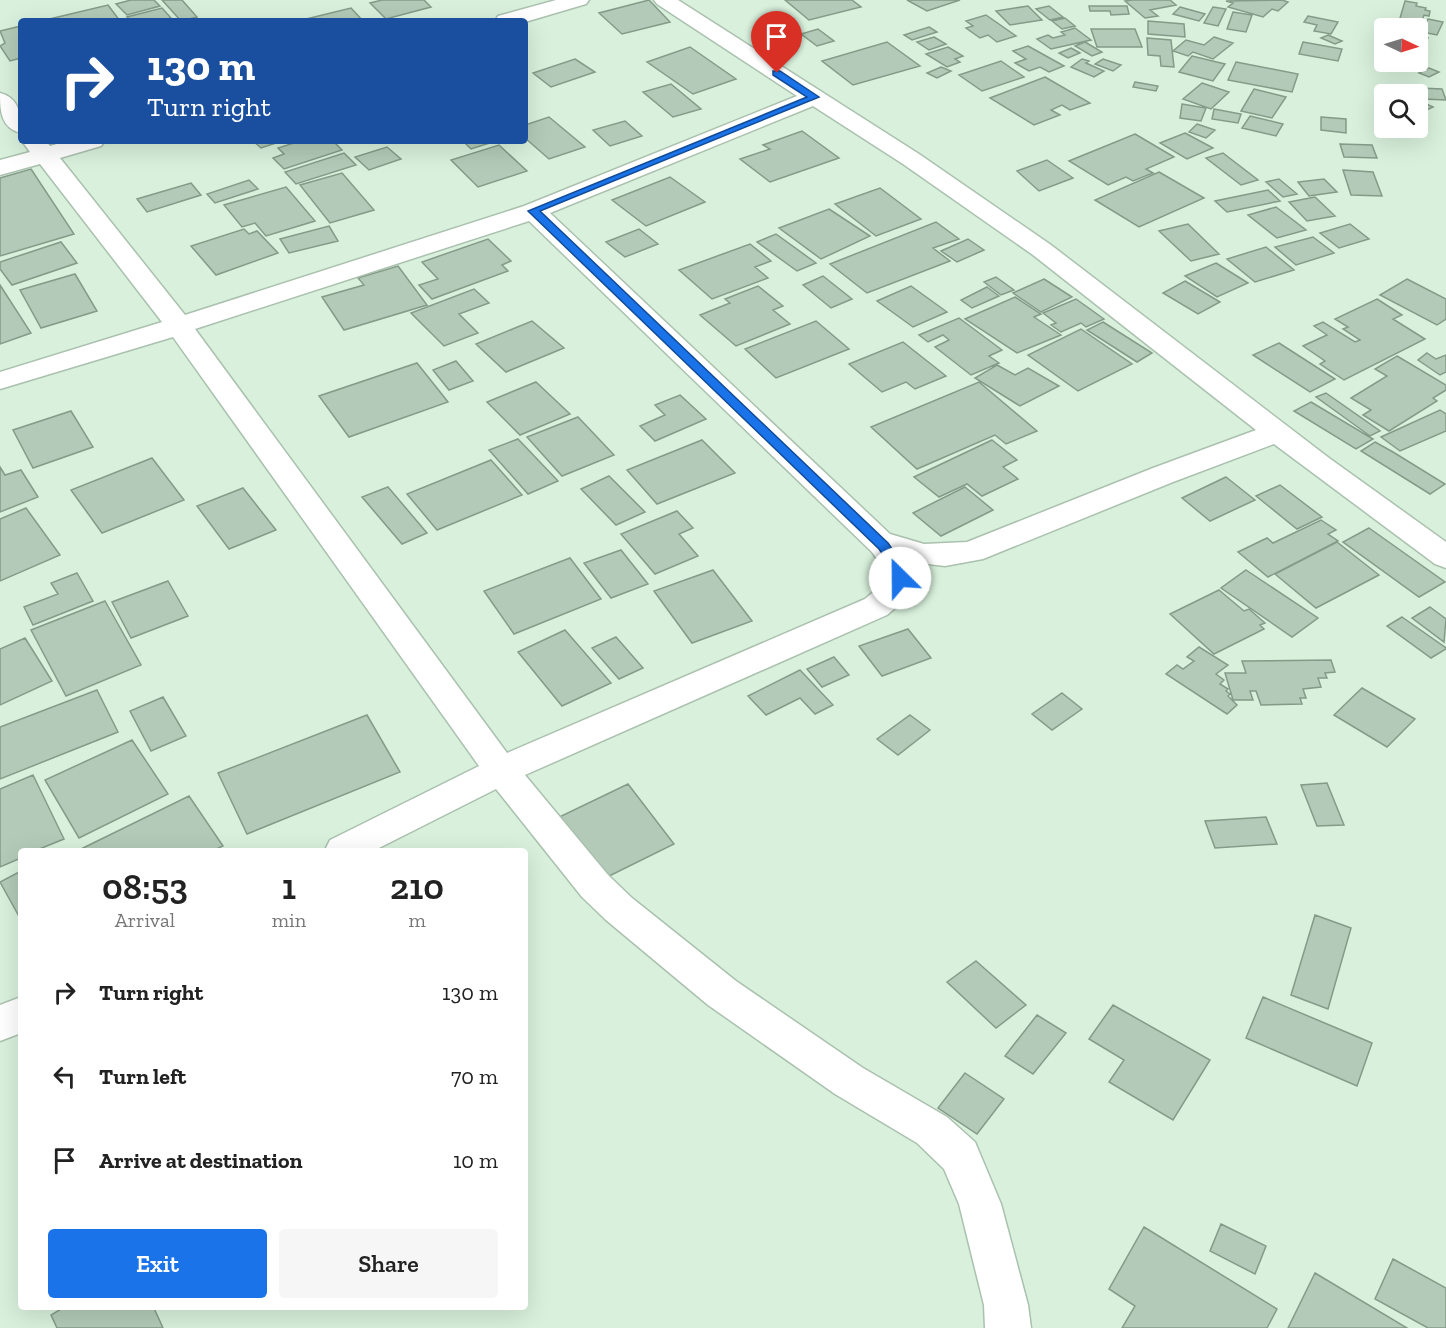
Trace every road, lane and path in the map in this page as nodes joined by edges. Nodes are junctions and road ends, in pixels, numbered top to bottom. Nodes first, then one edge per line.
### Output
1 (579, 0) edge
2 (664, 0) edge
3 (516, 18) edge
4 (814, 97) junction
5 (0, 100) edge
6 (18, 122) edge
7 (70, 144) edge
8 (39, 148) edge
9 (0, 168) edge
10 (533, 211) junction
11 (179, 326) junction
12 (0, 381) edge
13 (1277, 433) junction
14 (879, 541) junction
15 (1446, 557) edge
16 (501, 771) junction
17 (347, 848) edge
18 (18, 1015) edge
19 (0, 1024) edge
20 (1008, 1328) edge

1 - 3 street
2 - 4 street
4 - 10 street
4 - 13 street
5 - 6 street
7 - 8 street
8 - 9 street
8 - 11 street
10 - 11 street
10 - 14 street
11 - 12 street
11 - 16 street
13 - 14 street
13 - 15 street
14 - 16 street
16 - 17 street
16 - 20 street
18 - 19 street

